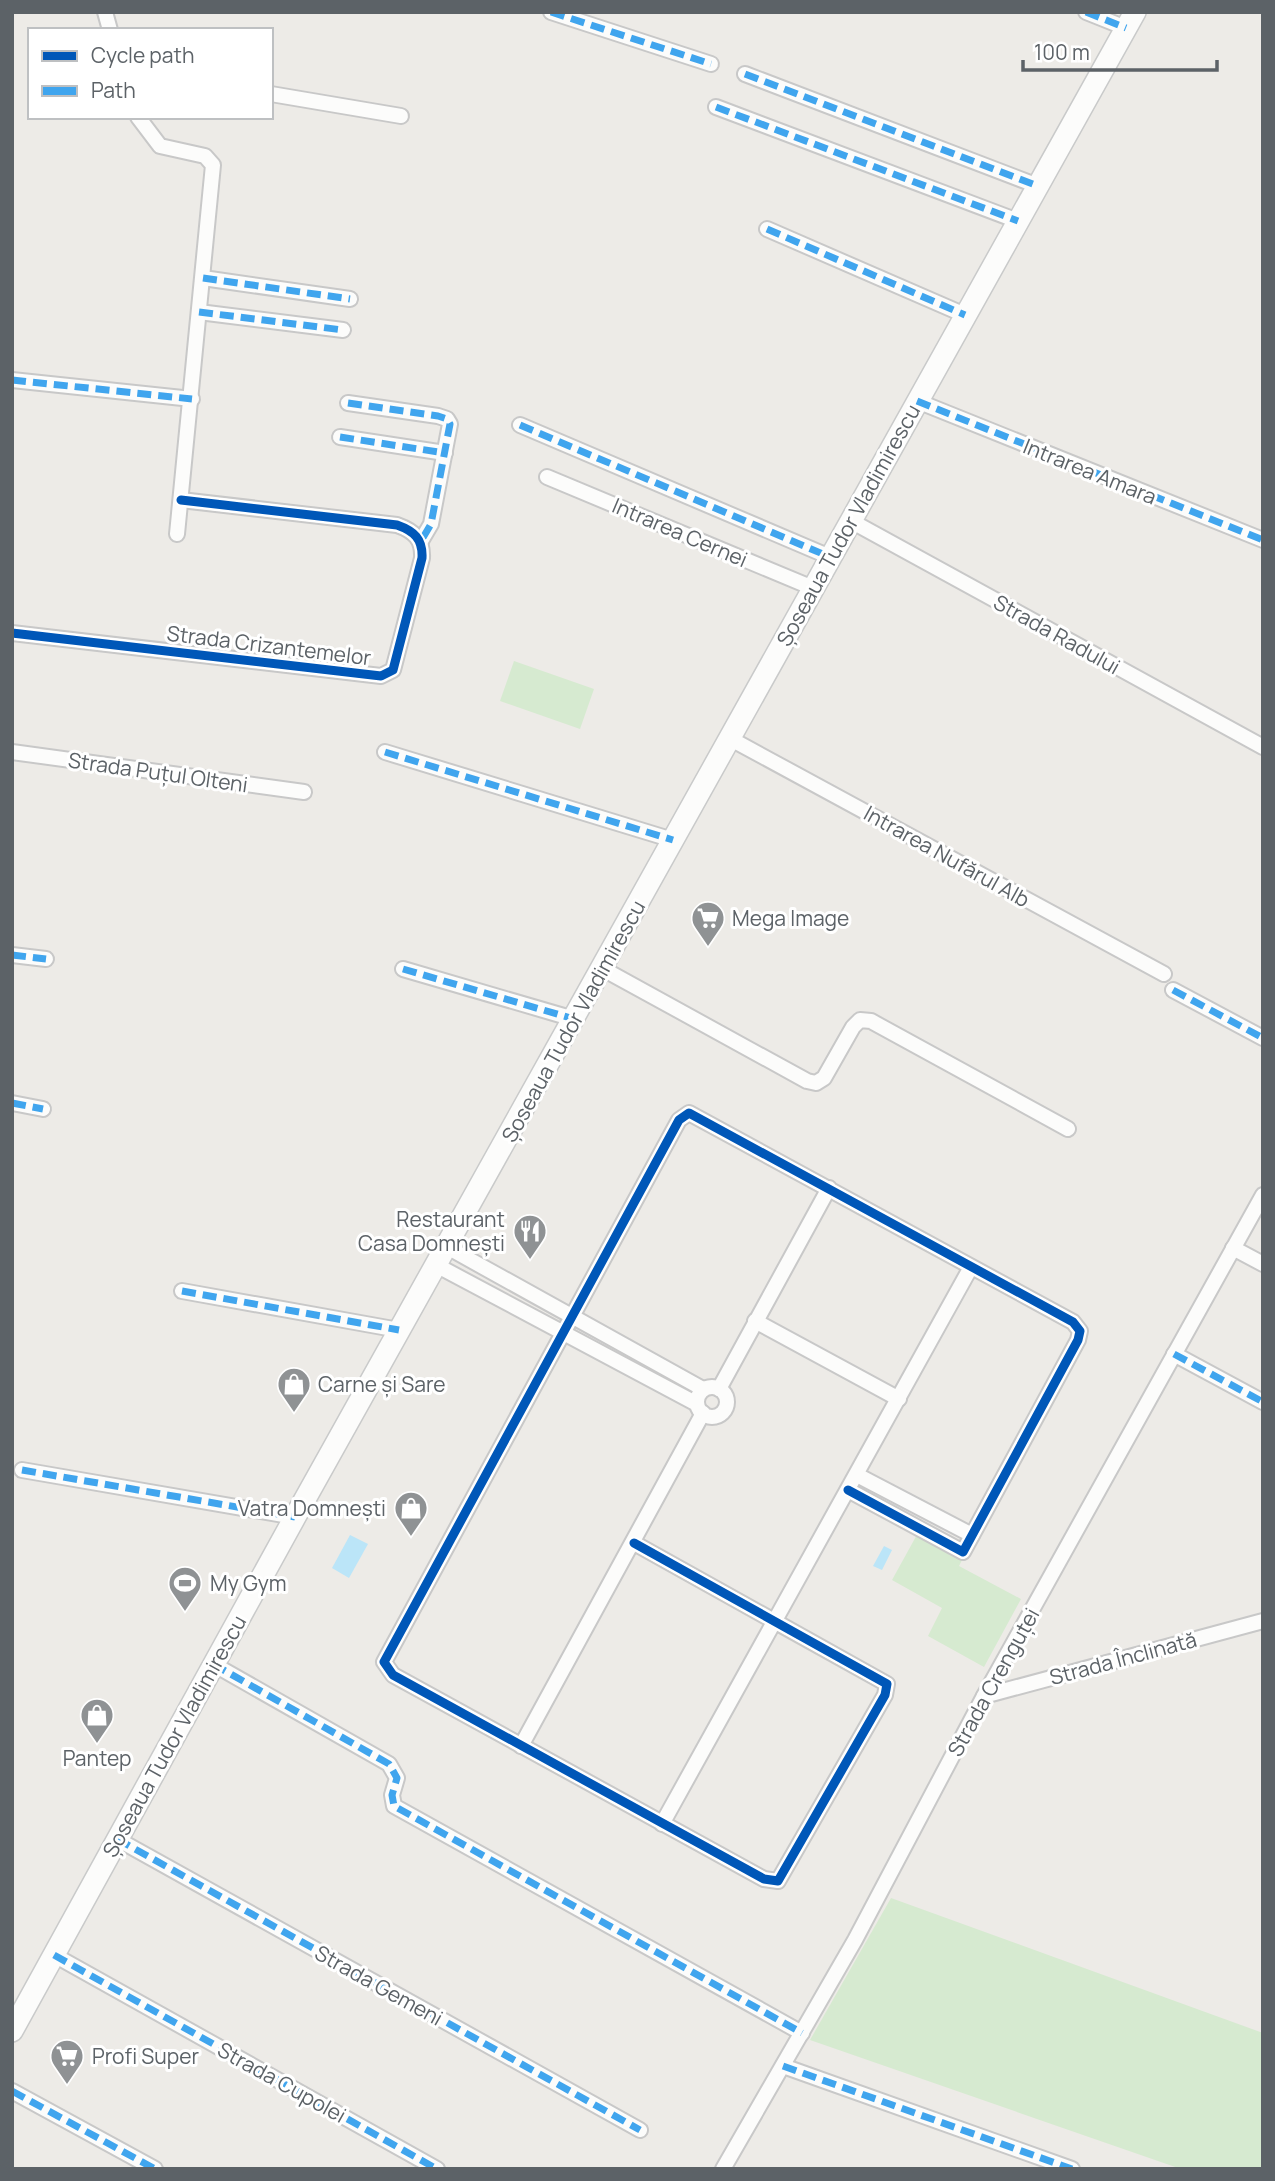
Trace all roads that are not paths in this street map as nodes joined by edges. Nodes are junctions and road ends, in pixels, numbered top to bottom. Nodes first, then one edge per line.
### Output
1 (551, 12) edge
2 (1086, 12) edge
3 (1131, 20) edge
4 (711, 64) dead end
5 (745, 74) dead end
6 (273, 94) edge
7 (716, 107) dead end
8 (401, 116) dead end
9 (140, 119) edge
10 (1038, 186) junction
11 (1018, 222) junction
12 (767, 229) dead end
13 (203, 278) junction
14 (350, 299) dead end
15 (199, 312) junction
16 (965, 315) junction
17 (343, 330) dead end
18 (12, 380) edge
19 (192, 398) junction
20 (917, 401) junction
21 (348, 403) dead end
22 (520, 425) dead end
23 (340, 437) dead end
24 (445, 453) junction
25 (547, 477) dead end
26 (181, 500) junction
27 (851, 520) junction
28 (177, 534) dead end
29 (1263, 540) edge
30 (421, 541) junction
31 (830, 557) junction
32 (813, 588) junction
33 (12, 632) edge
34 (729, 738) junction
35 (1263, 747) edge
36 (386, 751) dead end
37 (12, 752) edge
38 (304, 792) dead end
39 (673, 840) junction
40 (12, 955) edge
41 (46, 959) dead end
42 (403, 969) dead end
43 (603, 969) junction
44 (1164, 974) dead end
45 (1173, 990) dead end
46 (574, 1019) junction
47 (1263, 1038) edge
48 (12, 1103) edge
49 (43, 1109) dead end
50 (1068, 1129) dead end
51 (829, 1188) junction
52 (1263, 1195) edge
53 (1233, 1248) junction
54 (442, 1256) junction
55 (1263, 1264) edge
56 (971, 1267) junction
57 (182, 1291) dead end
58 (572, 1315) junction
59 (755, 1321) junction
60 (399, 1330) junction
61 (562, 1332) junction
62 (637, 1351) junction
63 (1174, 1354) junction
64 (628, 1368) junction
65 (703, 1389) junction
66 (719, 1389) junction
67 (899, 1399) junction
68 (1263, 1402) edge
69 (700, 1409) junction
70 (22, 1470) dead end
71 (857, 1475) junction
72 (848, 1490) junction
73 (295, 1517) junction
74 (972, 1535) junction
75 (635, 1543) junction
76 (775, 1621) junction
77 (1263, 1621) edge
78 (214, 1664) junction
79 (984, 1696) junction
80 (521, 1746) junction
81 (662, 1824) junction
82 (117, 1839) junction
83 (54, 1955) junction
84 (12, 2031) edge
85 (802, 2033) junction
86 (783, 2066) junction
87 (12, 2091) edge
88 (640, 2130) dead end
89 (155, 2169) edge
90 (437, 2169) edge
91 (723, 2169) edge
92 (1072, 2169) edge

1 - 4 street
2 - 3 street
3 - 10 main road, Șoseaua Tudor Vladimirescu
5 - 10 street
6 - 8 street
7 - 11 street
9 - 13 street
10 - 11 main road, Șoseaua Tudor Vladimirescu
11 - 16 main road, Șoseaua Tudor Vladimirescu
12 - 16 street
13 - 14 street
13 - 15 street
15 - 17 street
15 - 19 street
16 - 20 main road, Șoseaua Tudor Vladimirescu
18 - 19 street
19 - 26 street
20 - 27 main road, Șoseaua Tudor Vladimirescu
20 - 29 street, Intrarea Amara
21 - 24 street, Strada Crizantemelor
22 - 31 street
23 - 24 street
24 - 30 street, Strada Crizantemelor
25 - 32 street, Intrarea Cernei
26 - 28 street
26 - 30 street
27 - 31 main road, Șoseaua Tudor Vladimirescu
27 - 35 street, Strada Radului
30 - 33 street, Strada Crizantemelor
31 - 32 main road, Șoseaua Tudor Vladimirescu
32 - 34 main road, Șoseaua Tudor Vladimirescu
34 - 39 main road, Șoseaua Tudor Vladimirescu
34 - 44 street, Intrarea Nufărul Alb
36 - 39 street
37 - 38 street, Strada Puțul Olteni
39 - 43 main road, Șoseaua Tudor Vladimirescu
40 - 41 street
42 - 46 street
43 - 46 main road, Șoseaua Tudor Vladimirescu
43 - 50 street
45 - 47 street
46 - 54 main road, Șoseaua Tudor Vladimirescu
48 - 49 street
51 - 56 street
51 - 58 street
51 - 59 street
52 - 53 street, Strada Crenguței
53 - 55 street
53 - 63 street, Strada Crenguței
54 - 58 street
54 - 60 main road, Șoseaua Tudor Vladimirescu
54 - 61 street
56 - 67 street
56 - 74 street
57 - 60 street
58 - 61 street
58 - 62 street
59 - 66 street
59 - 67 street
60 - 73 main road, Șoseaua Tudor Vladimirescu
61 - 64 street
61 - 80 street
62 - 64 street
62 - 65 street
63 - 68 street
63 - 79 street, Strada Crenguței
64 - 69 street
65 - 66 street
65 - 69 street
66 - 69 street
67 - 71 street
69 - 75 street
70 - 73 street
71 - 72 street
71 - 74 street
72 - 74 street
72 - 76 street
73 - 78 main road, Șoseaua Tudor Vladimirescu
75 - 76 street
75 - 80 street
76 - 81 street
76 - 81 street
77 - 79 street, Strada Înclinată
78 - 82 main road, Șoseaua Tudor Vladimirescu
78 - 85 street
79 - 85 street, Strada Crenguței
80 - 81 street
82 - 83 main road, Șoseaua Tudor Vladimirescu
82 - 88 street, Strada Gemeni
83 - 84 main road, Șoseaua Tudor Vladimirescu
83 - 90 street, Strada Cupolei
85 - 86 street, Strada Crenguței
86 - 91 street, Strada Crenguței
86 - 92 street
87 - 89 street

